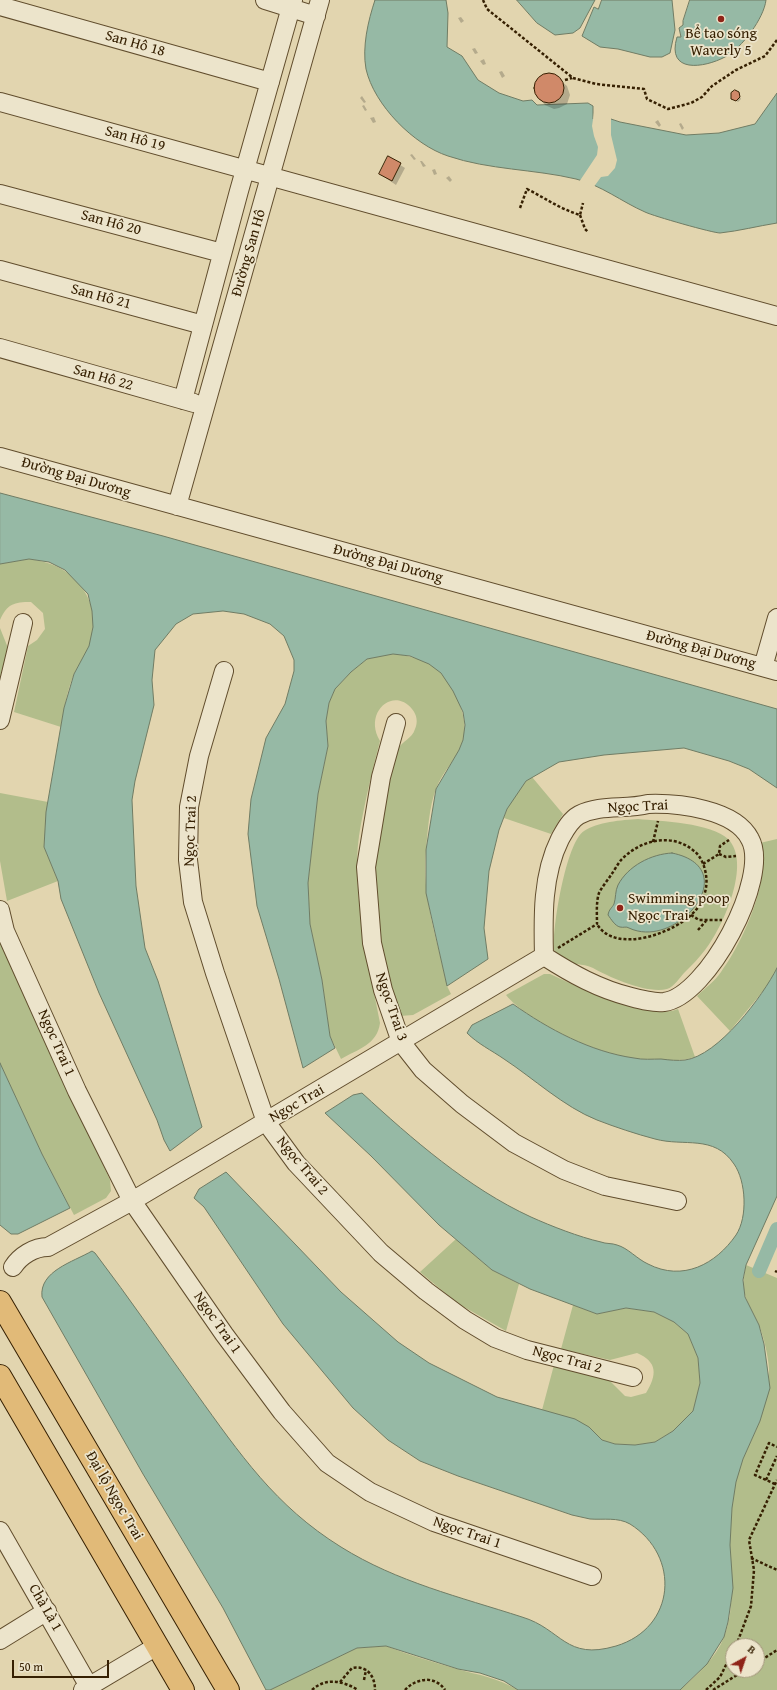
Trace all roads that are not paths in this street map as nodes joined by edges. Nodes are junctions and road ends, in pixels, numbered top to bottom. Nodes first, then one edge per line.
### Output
1 (265, 0) edge
2 (292, 4) edge
3 (0, 6) edge
4 (318, 8) edge
5 (270, 82) junction
6 (0, 102) edge
7 (245, 169) junction
8 (271, 176) junction
9 (0, 194) edge
10 (222, 253) junction
11 (0, 270) edge
12 (777, 316) edge
13 (203, 325) junction
14 (0, 348) edge
15 (183, 400) junction
16 (205, 407) junction
17 (0, 457) edge
18 (177, 506) junction
19 (777, 618) edge
20 (23, 623) dead end
21 (770, 669) edge
22 (224, 671) dead end
23 (0, 720) edge
24 (396, 723) dead end
25 (0, 910) edge
26 (549, 953) junction
27 (401, 1042) junction
28 (266, 1122) junction
29 (132, 1201) junction
30 (677, 1201) dead end
31 (6, 1271) edge
32 (0, 1302) edge
33 (0, 1376) edge
34 (633, 1377) dead end
35 (3, 1542) edge
36 (592, 1576) dead end
37 (47, 1611) junction
38 (0, 1640) edge
39 (157, 1646) junction
40 (88, 1689) edge
41 (182, 1690) edge
42 (228, 1690) edge

1 - 2 street
2 - 4 street
2 - 5 street
3 - 5 street, San Hô 18
4 - 8 street, Đường San Hô
5 - 7 street
6 - 7 street, San Hô 19
7 - 8 street, San Hô 19
7 - 10 street
8 - 12 street, San Hô 19
8 - 16 street, Đường San Hô
9 - 10 street, San Hô 20
10 - 13 street
11 - 13 street, San Hô 21
13 - 15 street
14 - 15 street, San Hô 22
15 - 16 street, San Hô 22
16 - 18 street, Đường San Hô
17 - 18 street, Đường Đại Dương
18 - 21 street, Đường Đại Dương
19 - 21 street
20 - 23 street
22 - 28 street, Ngọc Trai 2
24 - 27 street, Ngọc Trai 3
25 - 29 street, Ngọc Trai 1
26 - 26 street, Ngọc Trai
26 - 27 street, Ngọc Trai
27 - 28 street, Ngọc Trai
27 - 30 street, Ngọc Trai 3
28 - 29 street, Ngọc Trai
28 - 34 street, Ngọc Trai 2
29 - 31 street, Ngọc Trai
29 - 36 street, Ngọc Trai 1
32 - 42 main road, Đại lộ Ngọc Trai
33 - 39 main road
35 - 37 street, Chà Là 1
37 - 38 street
37 - 40 street, Chà Là 1
39 - 40 street
39 - 41 main road

